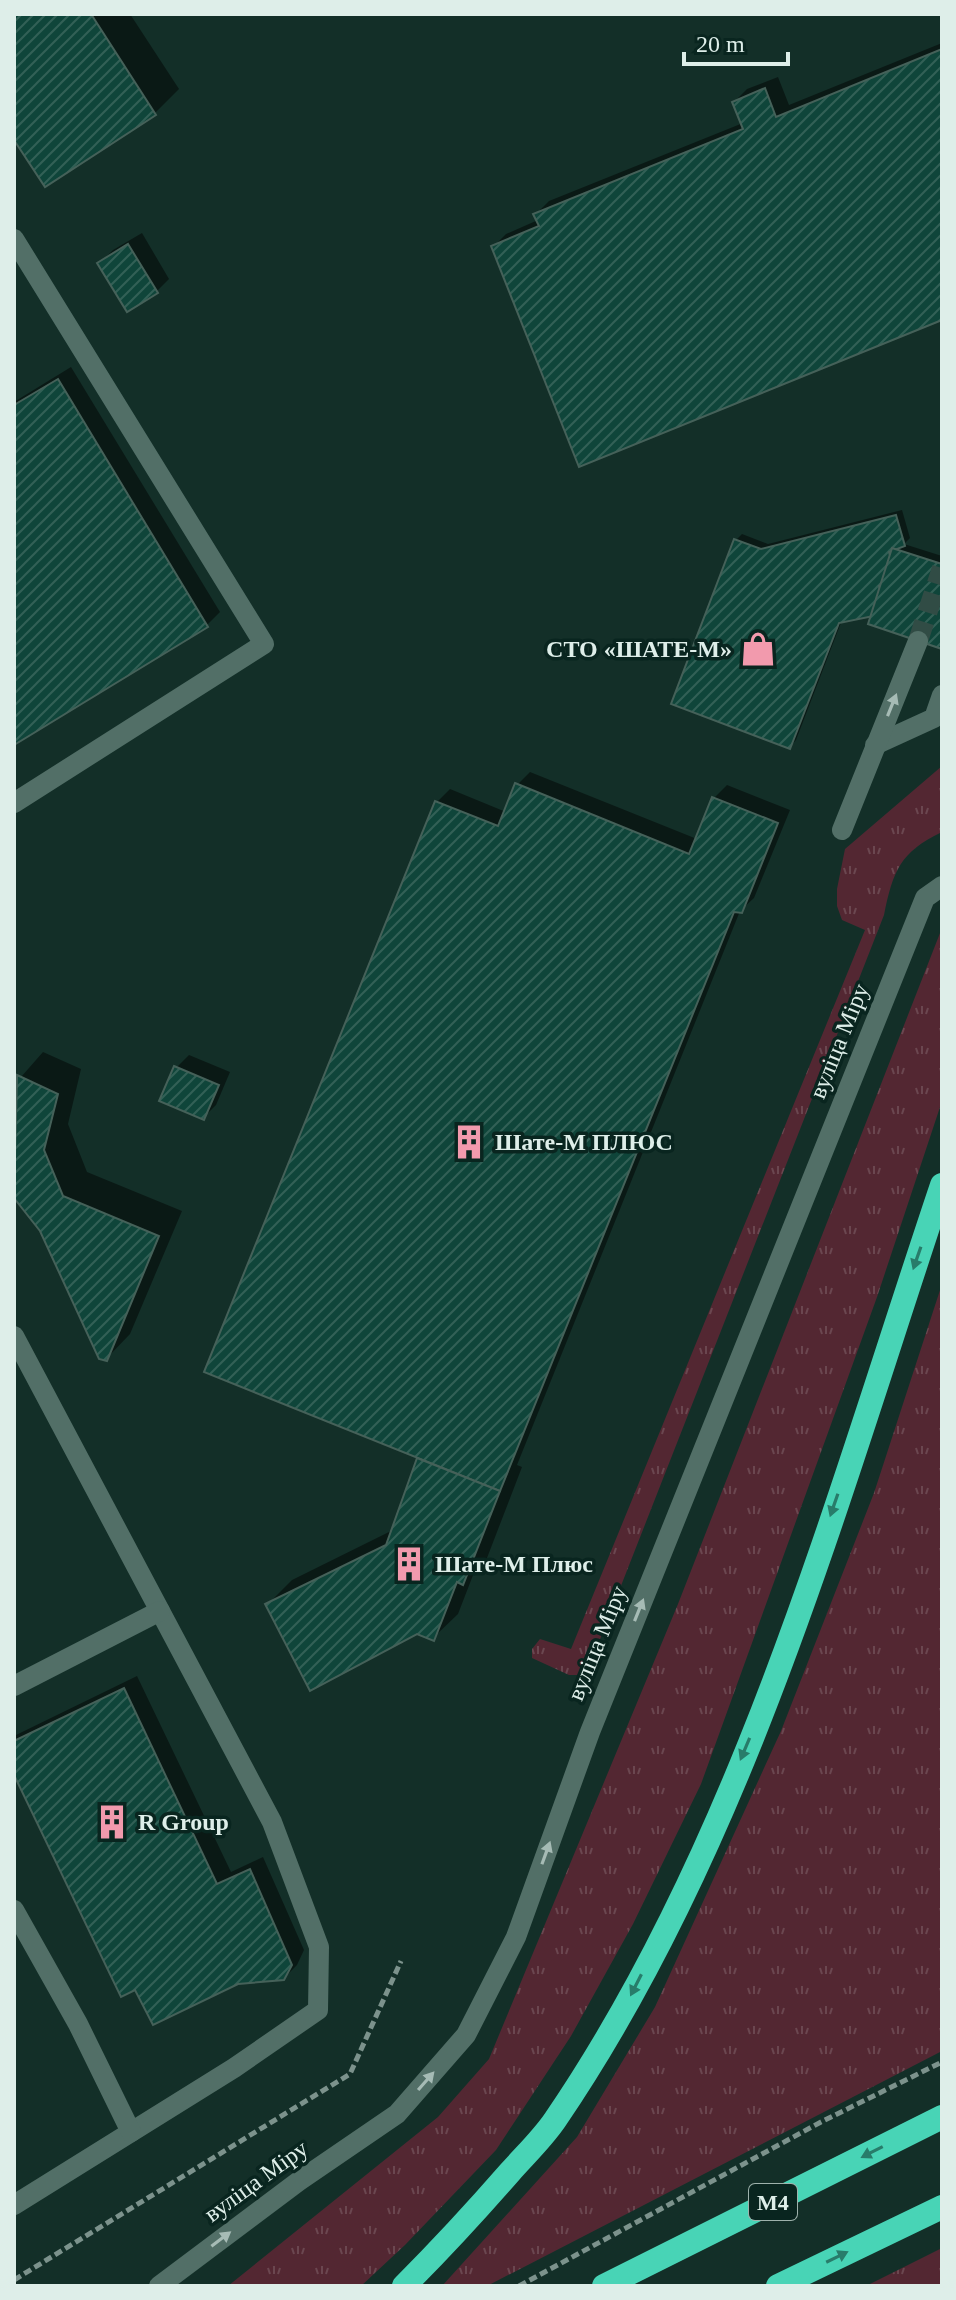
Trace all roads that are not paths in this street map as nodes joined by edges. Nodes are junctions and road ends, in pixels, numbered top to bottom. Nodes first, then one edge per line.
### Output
1 (14, 239) edge
2 (918, 641) tunnel mouth
3 (942, 695) edge
4 (938, 715) edge
5 (875, 745) junction
6 (14, 803) edge
7 (842, 830) dead end
8 (942, 886) edge
9 (942, 1185) edge
10 (14, 1336) edge
11 (160, 1611) junction
12 (14, 1686) edge
13 (14, 1910) edge
14 (942, 2117) edge
15 (131, 2132) junction
16 (14, 2205) edge
17 (942, 2207) edge
18 (159, 2286) edge
19 (404, 2286) edge
20 (604, 2286) edge
21 (778, 2286) edge

1 - 6 street
5 -> 2 street
3 - 4 street
4 - 5 street
5 - 7 street
18 -> 8 street, вуліца Міру
9 -> 19 highway
10 - 11 street
11 - 12 street
11 - 15 street
13 - 15 street
14 -> 20 highway, М4
15 - 16 street
21 -> 17 highway

